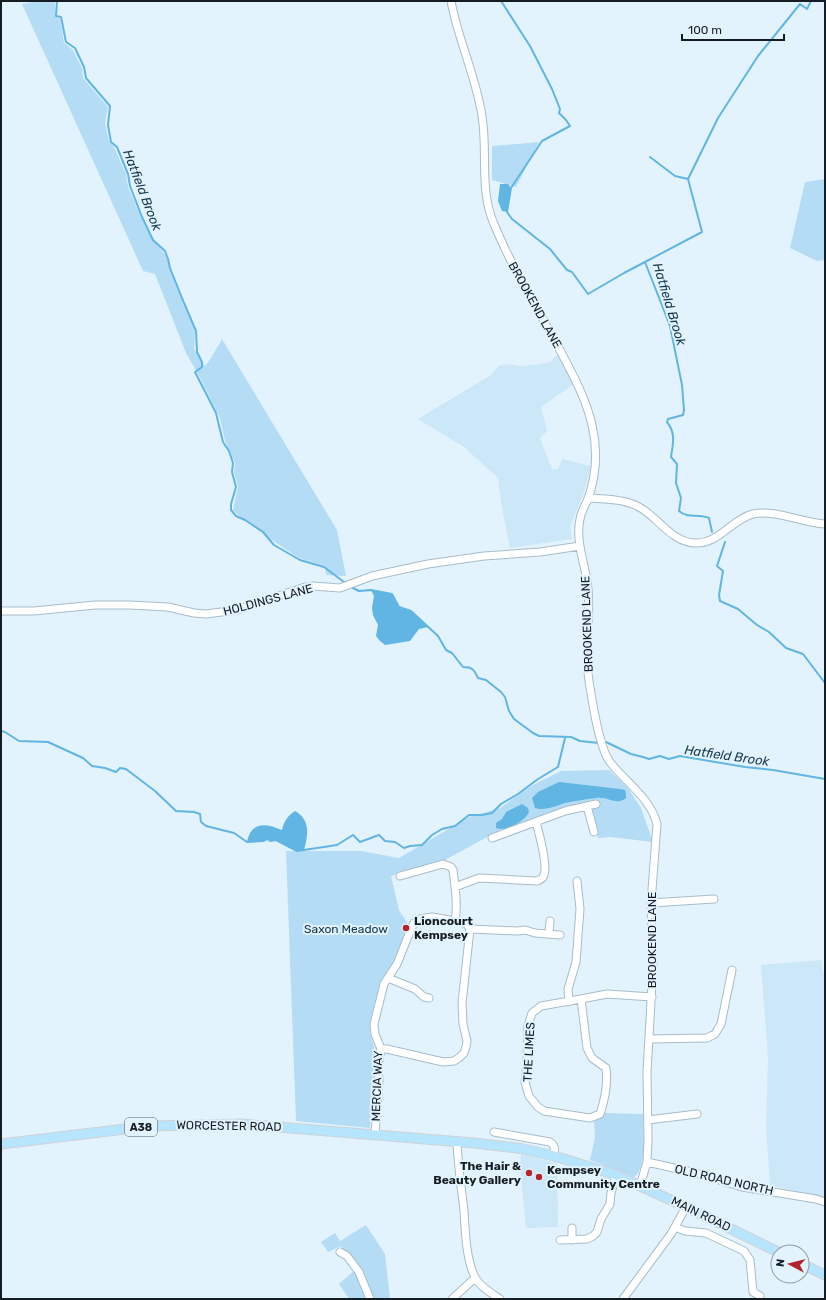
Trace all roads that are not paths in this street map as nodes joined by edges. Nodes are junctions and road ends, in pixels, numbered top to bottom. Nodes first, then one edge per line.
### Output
1 (452, 1) edge
2 (588, 498) junction
3 (825, 524) edge
4 (580, 546) junction
5 (1, 611) edge
6 (596, 804) dead end
7 (587, 806) junction
8 (536, 822) junction
9 (594, 832) dead end
10 (492, 838) dead end
11 (400, 876) dead end
12 (577, 881) dead end
13 (455, 887) junction
14 (714, 899) dead end
15 (651, 903) junction
16 (455, 920) junction
17 (550, 921) dead end
18 (470, 929) junction
19 (549, 934) junction
20 (560, 935) dead end
21 (732, 970) dead end
22 (388, 978) junction
23 (652, 997) junction
24 (429, 998) dead end
25 (581, 999) junction
26 (569, 1002) junction
27 (649, 1038) junction
28 (381, 1049) junction
29 (697, 1114) dead end
30 (648, 1120) junction
31 (494, 1132) dead end
32 (375, 1135) junction
33 (458, 1142) junction
34 (1, 1144) edge
35 (554, 1156) junction
36 (647, 1162) junction
37 (616, 1175) junction
38 (640, 1186) junction
39 (825, 1202) edge
40 (686, 1207) junction
41 (675, 1227) junction
42 (572, 1228) dead end
43 (560, 1240) dead end
44 (572, 1240) junction
45 (770, 1248) edge
46 (340, 1252) dead end
47 (810, 1268) edge
48 (825, 1275) edge
49 (475, 1278) junction
50 (760, 1296) dead end
51 (370, 1299) edge
52 (452, 1299) edge
53 (500, 1299) edge
54 (622, 1299) edge

1 - 2 street, BROOKEND LANE
2 - 3 street
2 - 4 street, BROOKEND LANE
4 - 5 street, HOLDINGS LANE
4 - 15 street, BROOKEND LANE
6 - 7 street
7 - 8 street
7 - 9 street
8 - 10 street
8 - 13 street
11 - 13 street
12 - 26 street
13 - 16 street
14 - 15 street
15 - 23 street, BROOKEND LANE
16 - 18 street, MERCIA WAY
16 - 22 street, MERCIA WAY
17 - 19 street
18 - 19 street, MERCIA WAY
18 - 28 street
19 - 20 street, MERCIA WAY
21 - 27 street
22 - 24 street
22 - 28 street, MERCIA WAY
23 - 25 street, THE LIMES
23 - 27 street, BROOKEND LANE
25 - 26 street, THE LIMES
25 - 26 street, THE LIMES
27 - 30 street, BROOKEND LANE
28 - 32 street, MERCIA WAY
29 - 30 street
30 - 36 street, BROOKEND LANE
31 - 35 street
32 - 33 main road, WORCESTER ROAD / A38
32 - 34 main road, WORCESTER ROAD / A38
33 - 35 main road, MAIN ROAD / A38
33 - 49 street
35 - 37 main road, MAIN ROAD / A38
36 - 38 street, BROOKEND LANE
36 - 39 street, OLD ROAD NORTH
37 - 38 main road, MAIN ROAD / A38
37 - 44 street
38 - 40 main road, MAIN ROAD / A38
40 - 41 street
40 - 45 main road, MAIN ROAD / A38
41 - 50 street
41 - 54 street
42 - 44 street
43 - 44 street
46 - 51 street
47 - 48 main road
49 - 52 street
49 - 53 street

